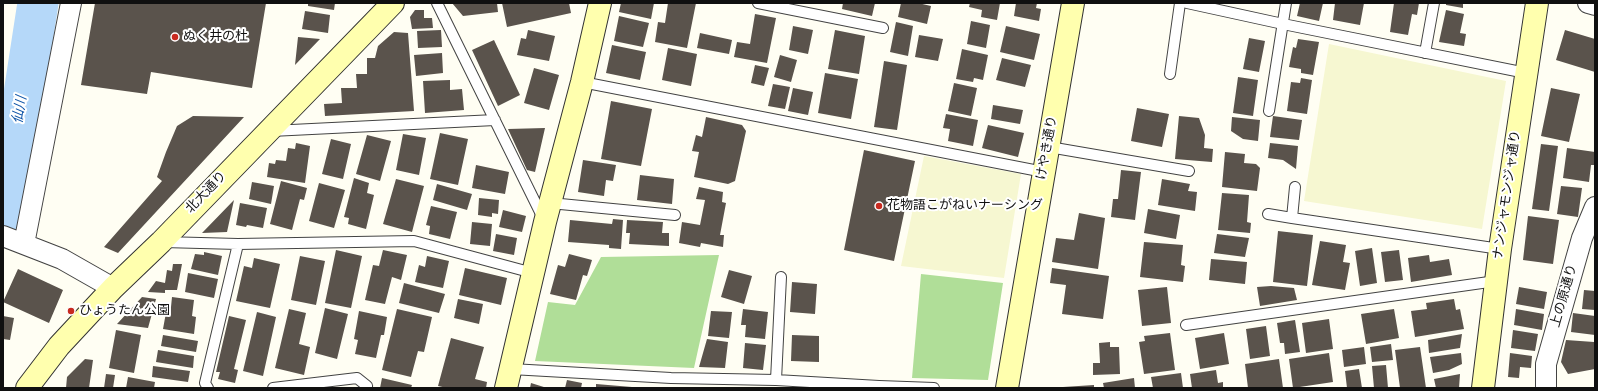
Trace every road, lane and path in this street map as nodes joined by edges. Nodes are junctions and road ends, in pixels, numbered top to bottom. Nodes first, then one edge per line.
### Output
1 (71, 3) edge
2 (393, 3) edge
3 (437, 3) edge
4 (600, 3) edge
5 (758, 3) edge
6 (1073, 3) edge
7 (1180, 3) edge
8 (1186, 3) edge
9 (1286, 3) edge
10 (1434, 3) edge
11 (1537, 3) edge
12 (1588, 3) edge
13 (780, 5) edge
14 (1209, 5) edge
15 (1595, 5) edge
16 (1283, 24) junction
17 (883, 28) dead end
18 (1425, 53) junction
19 (1526, 73) junction
20 (1170, 74) dead end
21 (582, 82) junction
22 (1269, 111) dead end
23 (495, 120) junction
24 (267, 132) junction
25 (1049, 146) junction
26 (1189, 171) dead end
27 (1044, 172) junction
28 (1295, 187) dead end
29 (1595, 207) edge
30 (547, 212) junction
31 (675, 214) dead end
32 (1268, 214) dead end
33 (1292, 218) junction
34 (3, 236) edge
35 (160, 242) junction
36 (24, 244) junction
37 (238, 244) junction
38 (1500, 249) junction
39 (533, 274) junction
40 (781, 277) dead end
41 (1496, 281) junction
42 (113, 288) junction
43 (1186, 325) dead end
44 (508, 378) edge
45 (776, 380) junction
46 (27, 388) edge
47 (208, 388) edge
48 (273, 388) edge
49 (366, 388) edge
50 (934, 388) edge
51 (1007, 388) edge
52 (1483, 388) edge
53 (1546, 388) edge

1 - 36 street
2 - 24 street, 北大通り
3 - 23 lane
4 - 21 street
5 - 13 lane
6 - 25 street, けやき通り
7 - 20 lane
8 - 14 lane
9 - 16 lane
10 - 18 lane
11 - 19 street, ナンジャモンジャ通り
12 - 15 street
13 - 17 lane
14 - 16 lane
16 - 18 lane
16 - 22 lane
18 - 19 lane
19 - 38 street, ナンジャモンジャ通り
21 - 27 lane
21 - 30 street
23 - 24 lane
23 - 30 lane
24 - 35 street, 北大通り
25 - 26 lane
25 - 27 street, けやき通り
27 - 51 street, けやき通り
28 - 33 lane
29 - 53 street, 上の原通り
30 - 31 lane
30 - 39 street
32 - 33 lane
33 - 38 lane
34 - 36 street
35 - 37 lane
35 - 42 street, 北大通り
36 - 42 street
37 - 39 lane
37 - 47 lane
38 - 41 street, ナンジャモンジャ通り
39 - 44 street
40 - 45 lane
41 - 43 lane
41 - 52 street, ナンジャモンジャ通り
42 - 46 street, 北大通り
44 - 45 lane
45 - 50 lane
48 - 49 lane

